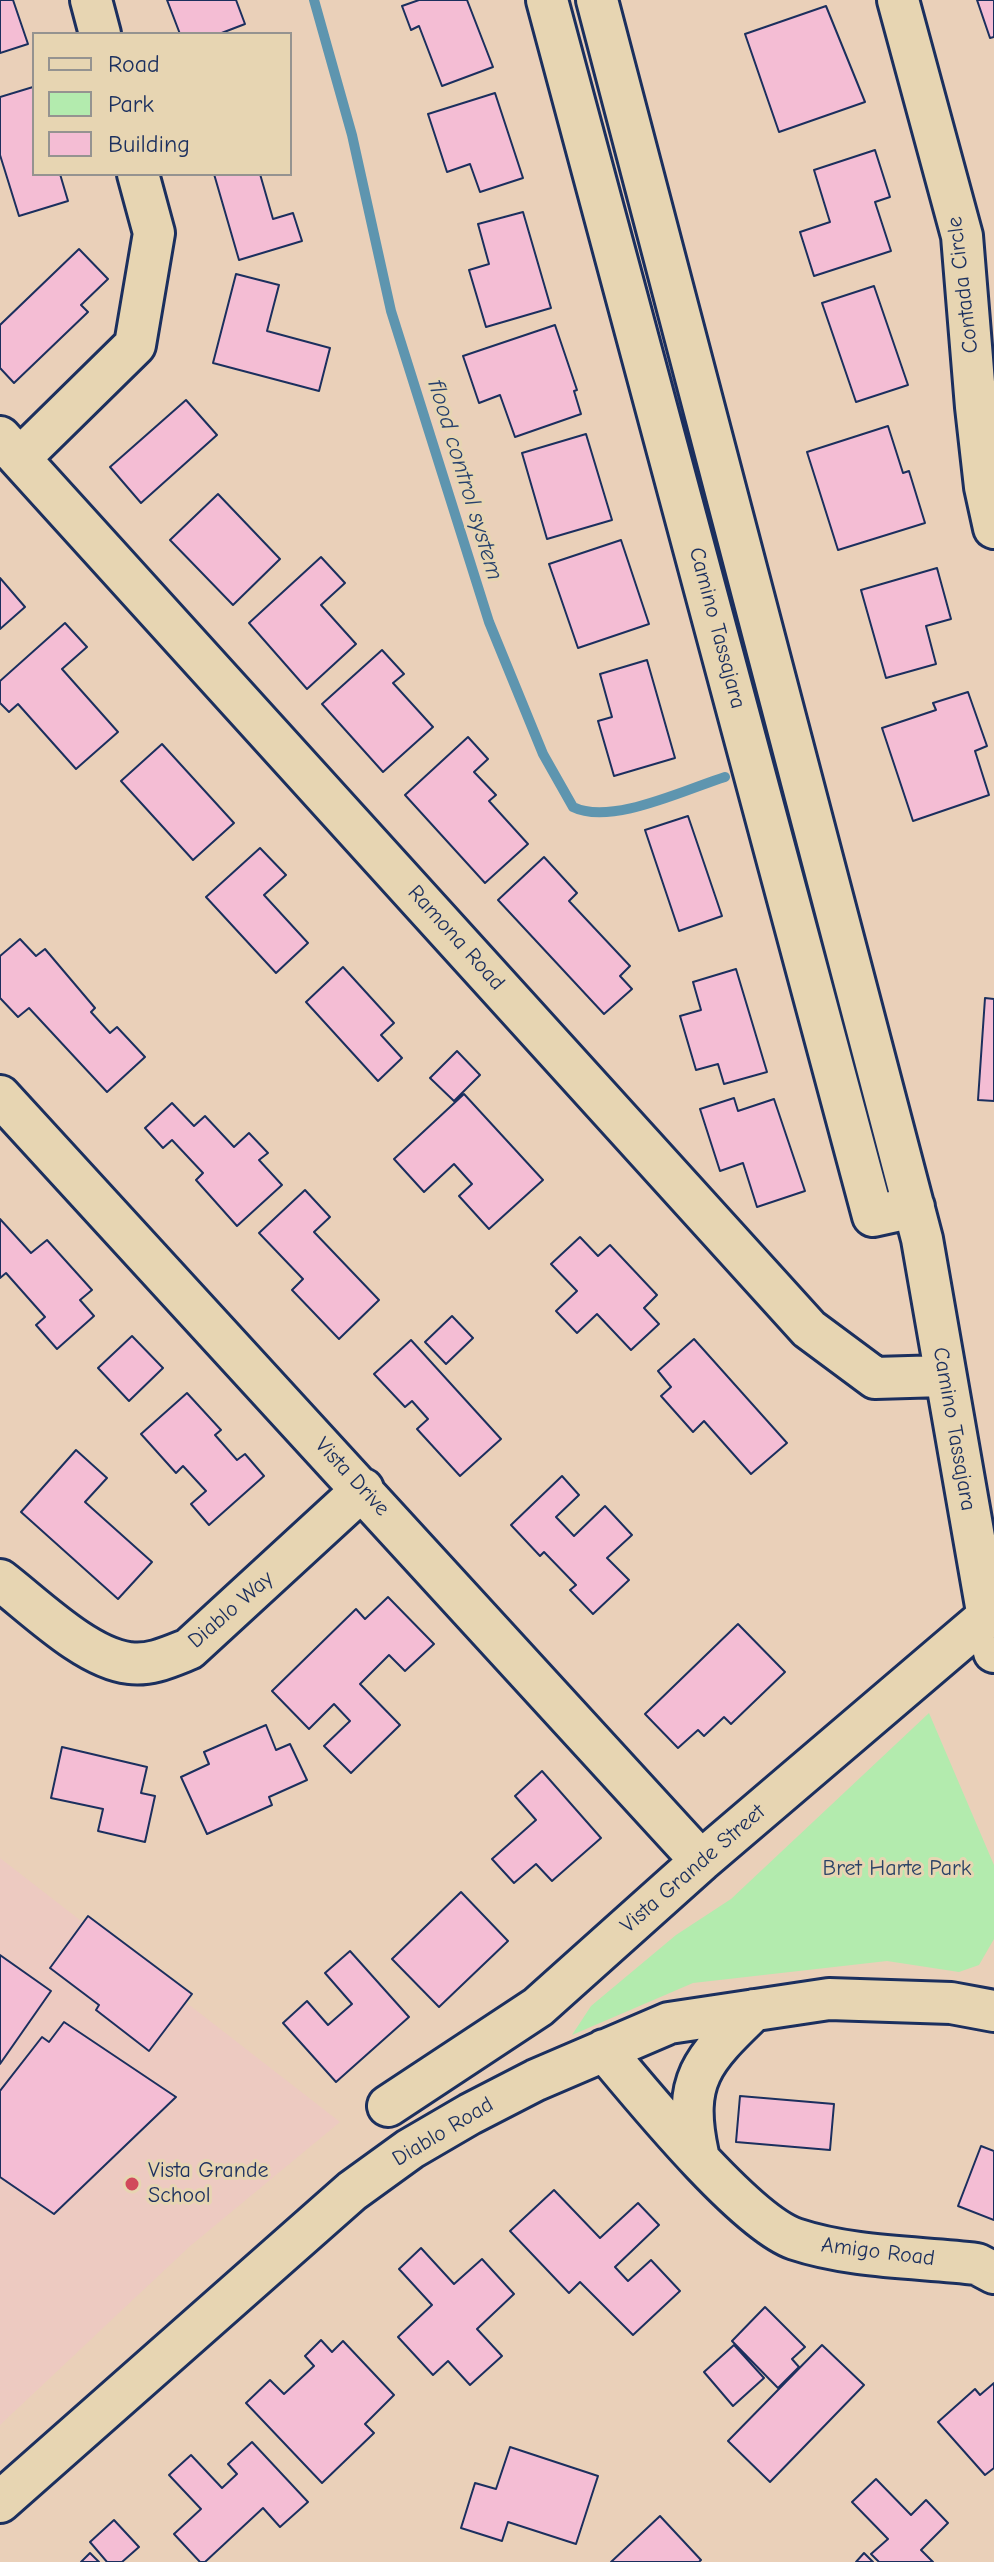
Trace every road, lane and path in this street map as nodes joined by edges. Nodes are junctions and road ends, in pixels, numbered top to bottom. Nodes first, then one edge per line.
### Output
1 (91, 0) edge
2 (548, 0) edge
3 (597, 0) edge
4 (898, 0) edge
5 (99, 32) edge
6 (139, 176) edge
7 (978, 232) edge
8 (10, 447) edge
9 (994, 528) edge
10 (0, 1096) edge
11 (914, 1207) junction
12 (943, 1376) junction
13 (363, 1489) junction
14 (0, 1580) edge
15 (992, 1627) edge
16 (701, 1861) junction
17 (754, 2010) junction
18 (994, 2011) edge
19 (604, 2050) junction
20 (388, 2106) dead end
21 (698, 2154) junction
22 (994, 2273) edge
23 (0, 2502) edge

1 - 5 street
2 - 11 street, Camino Tassajara
3 - 11 street, Camino Tassajara
4 - 7 street, Contada Circle
6 - 8 street
7 - 9 street, Contada Circle
8 - 12 street, Ramona Road
10 - 13 street, Vista Drive
11 - 12 street, Camino Tassajara
12 - 15 street, Camino Tassajara
13 - 14 street, Diablo Way
13 - 16 street, Vista Drive
15 - 16 street, Vista Grande Street
16 - 20 street, Vista Grande Street
17 - 18 street, Diablo Road
17 - 19 street, Diablo Road
17 - 21 street
19 - 21 street, Amigo Road
19 - 23 street, Diablo Road
21 - 22 street, Amigo Road

